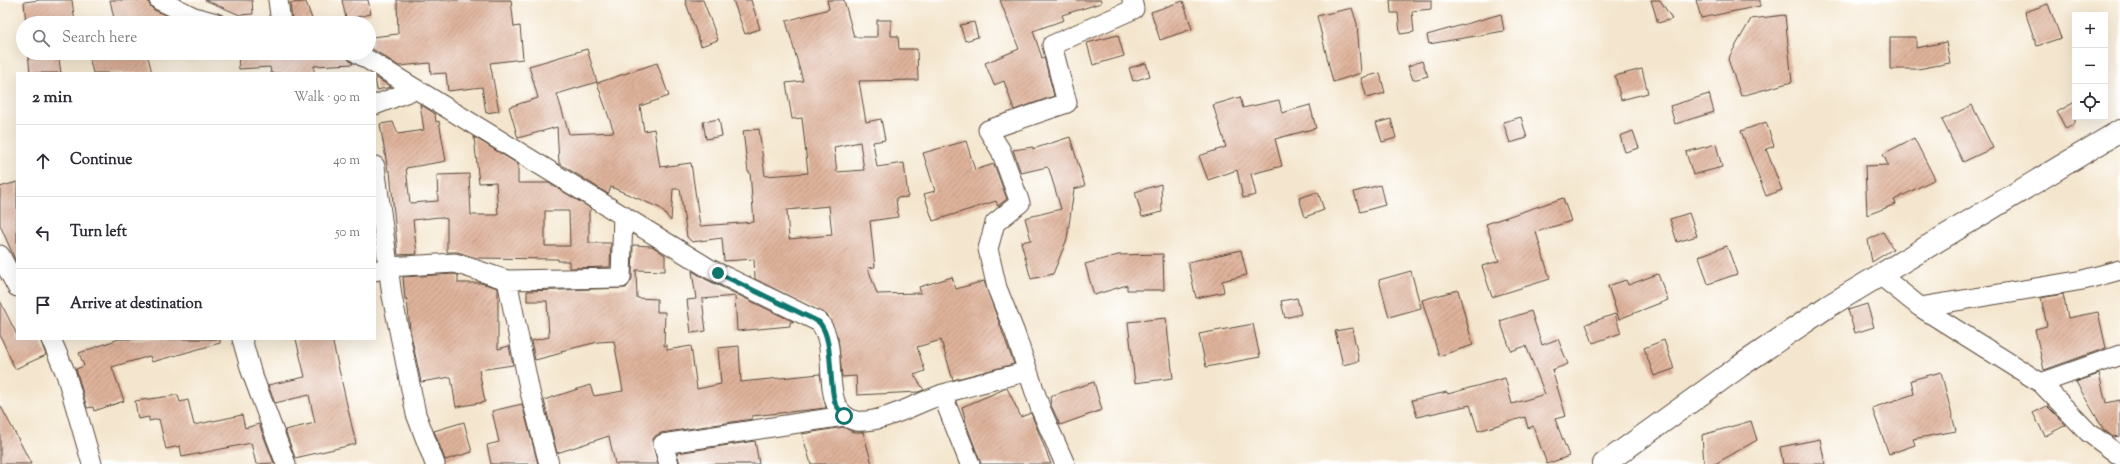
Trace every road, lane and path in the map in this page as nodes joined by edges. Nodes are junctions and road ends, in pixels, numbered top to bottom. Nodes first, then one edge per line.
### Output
1 (159, 0) edge
2 (278, 0) edge
3 (1132, 0) edge
4 (192, 16) edge
5 (280, 16) edge
6 (368, 60) edge
7 (416, 89) junction
8 (376, 104) edge
9 (2120, 131) edge
10 (376, 181) edge
11 (623, 215) junction
12 (0, 256) edge
13 (382, 269) edge
14 (2120, 270) edge
15 (1880, 275) junction
16 (508, 280) junction
17 (16, 285) edge
18 (1920, 307) junction
19 (51, 340) edge
20 (242, 340) edge
21 (2120, 355) edge
22 (1028, 371) junction
23 (2041, 383) junction
24 (942, 394) junction
25 (844, 416) junction
26 (2112, 443) edge
27 (2120, 456) edge
28 (92, 464) edge
29 (286, 464) edge
30 (435, 464) edge
31 (549, 464) edge
32 (668, 464) edge
33 (970, 464) edge
34 (1065, 464) edge
35 (1604, 464) edge

1 - 4 street
2 - 5 street
3 - 22 street
6 - 7 street
7 - 8 street
7 - 11 street
9 - 15 street
10 - 13 street
11 - 16 street
11 - 25 street
12 - 17 street
13 - 16 street
13 - 30 street
14 - 18 street
15 - 18 street
15 - 35 street
16 - 31 street
18 - 23 street
19 - 28 street
20 - 29 street
21 - 23 street
22 - 24 street
22 - 34 street
23 - 26 street
24 - 25 street
24 - 33 street
25 - 32 street
26 - 27 street

